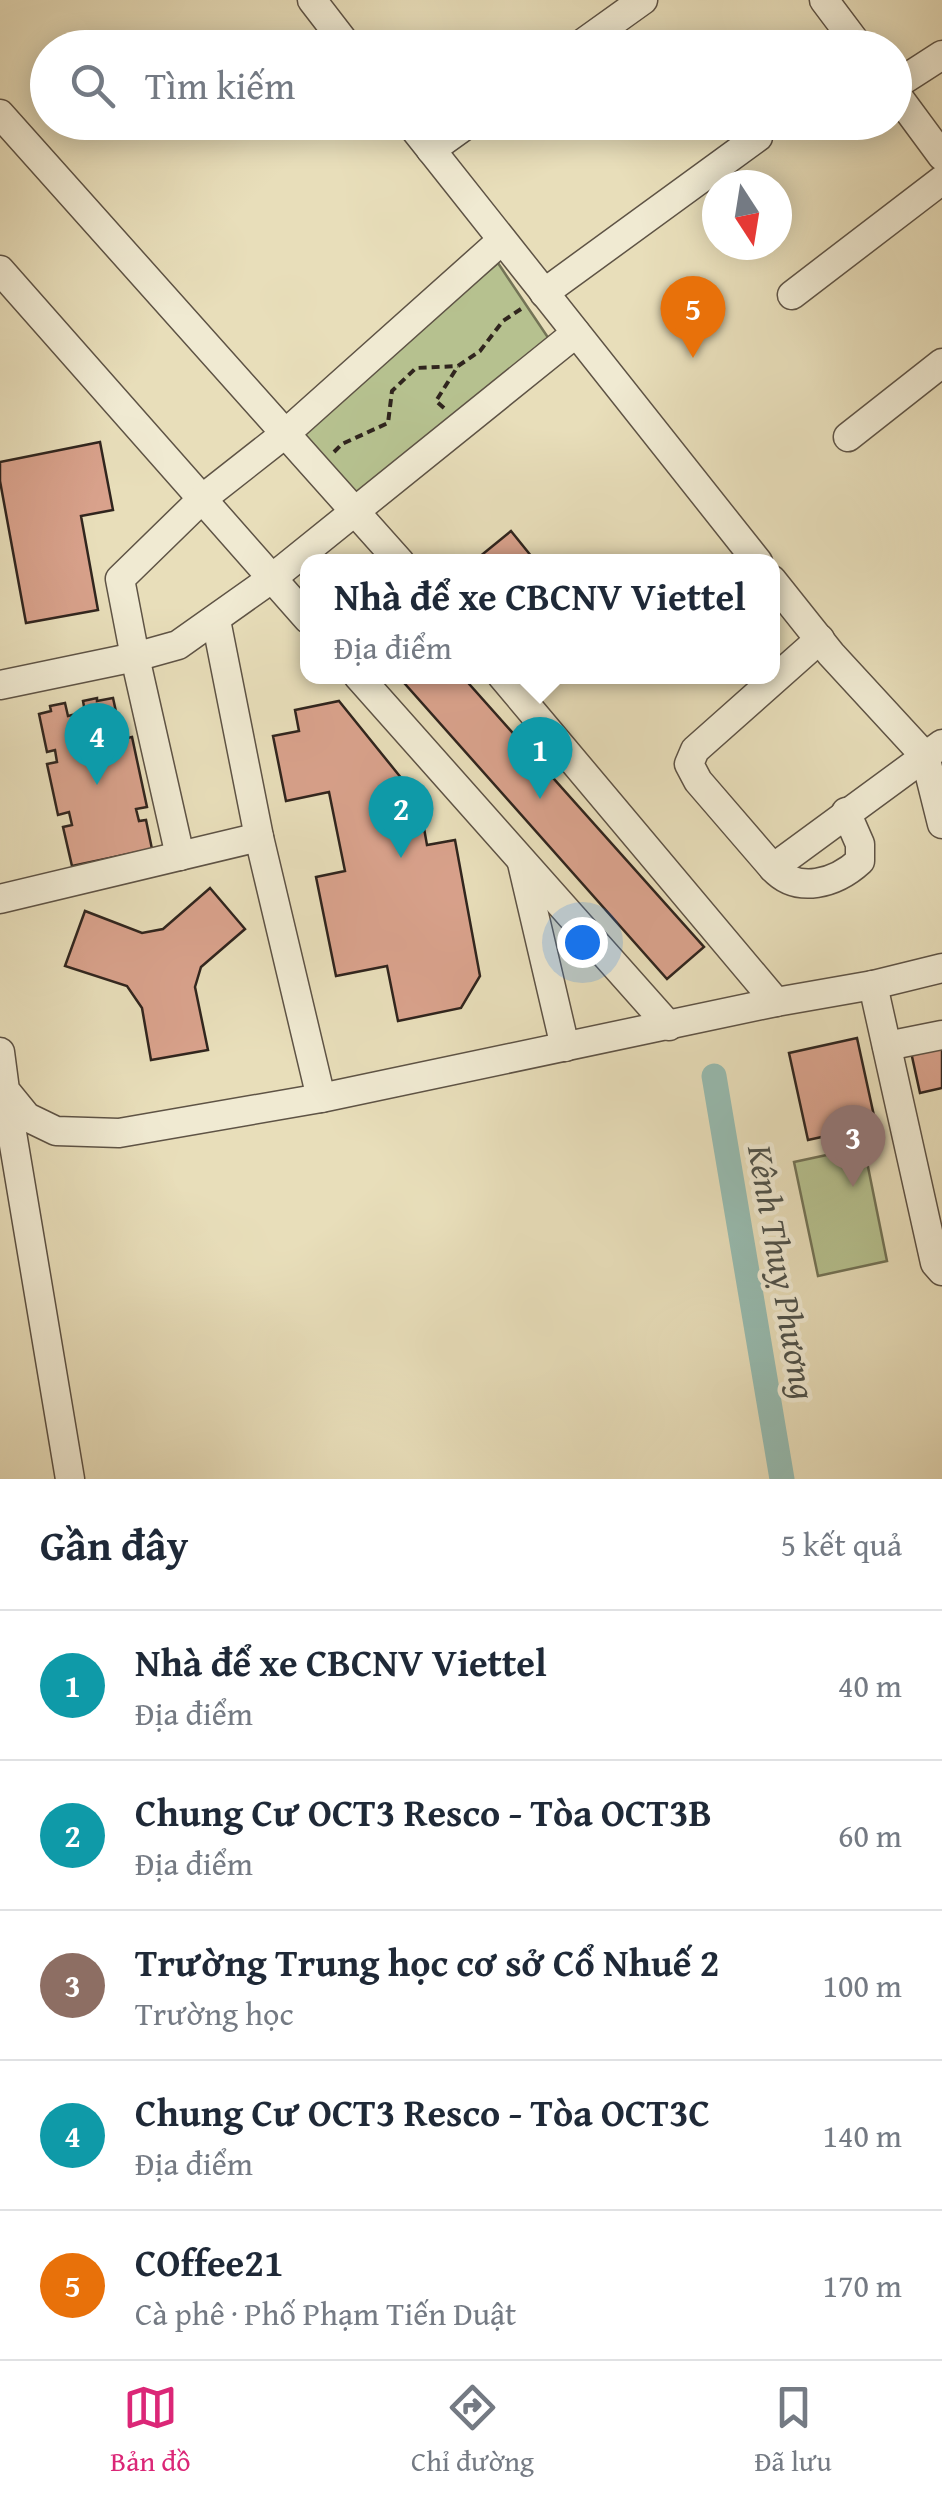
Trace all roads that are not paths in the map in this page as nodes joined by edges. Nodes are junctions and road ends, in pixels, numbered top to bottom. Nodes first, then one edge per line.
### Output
1 (644, 0) edge
2 (824, 0) edge
3 (322, 4) edge
4 (339, 30) edge
5 (602, 30) edge
6 (846, 30) edge
7 (942, 55) edge
8 (912, 76) edge
9 (0, 114) edge
10 (912, 114) edge
11 (423, 140) edge
12 (445, 140) edge
13 (753, 140) edge
14 (431, 150) junction
15 (942, 156) edge
16 (942, 180) edge
17 (502, 240) junction
18 (0, 270) edge
19 (544, 293) junction
20 (792, 295) dead end
21 (576, 332) junction
22 (942, 363) edge
23 (286, 432) junction
24 (848, 437) dead end
25 (202, 500) junction
26 (354, 512) junction
27 (302, 554) edge
28 (393, 554) edge
29 (752, 554) edge
30 (300, 556) edge
31 (271, 579) junction
32 (780, 590) edge
33 (300, 611) edge
34 (216, 620) junction
35 (820, 639) junction
36 (135, 657) junction
37 (780, 675) edge
38 (365, 684) edge
39 (509, 684) edge
40 (769, 684) edge
41 (0, 686) edge
42 (934, 750) edge
43 (846, 812) junction
44 (942, 824) edge
45 (259, 837) junction
46 (180, 856) junction
47 (521, 860) junction
48 (773, 868) junction
49 (0, 898) edge
50 (942, 968) edge
51 (873, 984) junction
52 (776, 1002) junction
53 (669, 1026) junction
54 (942, 1035) edge
55 (565, 1046) junction
56 (887, 1046) junction
57 (0, 1052) edge
58 (5, 1090) junction
59 (321, 1098) junction
60 (942, 1271) edge
61 (70, 1479) edge

1 - 5 street
2 - 6 street
3 - 4 street
7 - 8 street
9 - 23 street
10 - 15 street
11 - 14 street
12 - 14 street
13 - 19 street
14 - 17 street
16 - 20 street
17 - 19 street
17 - 23 street
18 - 25 street
19 - 21 street
21 - 26 street
21 - 29 street
22 - 24 street
23 - 25 street
23 - 26 street
25 - 31 street
25 - 36 street
26 - 27 street
26 - 28 street
30 - 31 street
31 - 33 street
31 - 34 street
32 - 35 street
34 - 36 street
34 - 45 street
35 - 37 street
35 - 42 street
36 - 41 street
36 - 46 street
38 - 47 street
39 - 52 street
40 - 48 street
42 - 43 street
42 - 44 street
43 - 48 street
43 - 48 street
45 - 46 street
45 - 59 street
46 - 49 street
47 - 53 street
47 - 55 street
50 - 51 street
51 - 52 street
51 - 56 street
52 - 53 street
53 - 55 street
54 - 56 street
55 - 59 street
56 - 60 street
57 - 58 street
58 - 59 street
58 - 61 street

